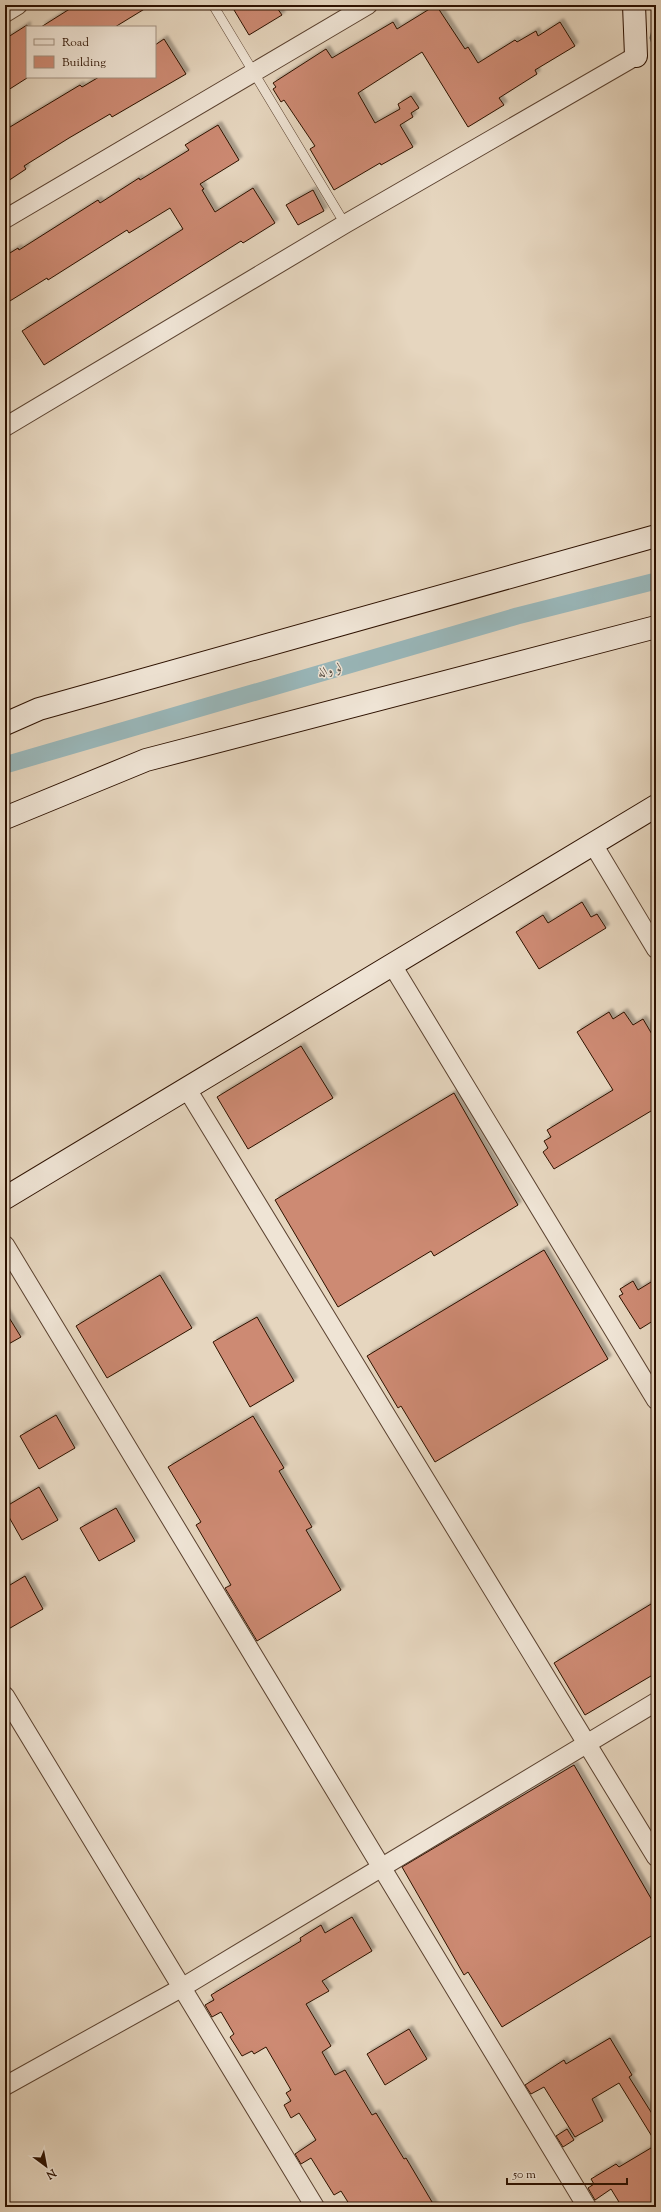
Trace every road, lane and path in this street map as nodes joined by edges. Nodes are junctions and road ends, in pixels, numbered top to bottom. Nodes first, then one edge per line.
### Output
1 (18, 5) edge
2 (213, 5) edge
3 (368, 5) edge
4 (634, 5) edge
5 (5, 13) edge
6 (636, 56) joint
7 (253, 72) junction
8 (5, 220) edge
9 (345, 224) junction
10 (5, 427) edge
11 (656, 536) edge
12 (656, 627) edge
13 (5, 724) edge
14 (656, 806) edge
15 (5, 818) edge
16 (593, 844) junction
17 (656, 948) edge
18 (392, 965) junction
19 (187, 1089) junction
20 (5, 1198) edge
21 (5, 1245) edge
22 (656, 1400) edge
23 (5, 1696) edge
24 (656, 1702) edge
25 (587, 1744) junction
26 (656, 1857) edge
27 (381, 1867) junction
28 (183, 1987) junction
29 (5, 2086) edge
30 (316, 2207) edge
31 (587, 2207) edge

1 - 5 street
2 - 7 lane
3 - 7 street
4 - 6 street
6 - 9 street
7 - 8 street
7 - 9 lane
9 - 10 street
11 - 13 street
12 - 15 street
14 - 16 street
16 - 17 street
16 - 18 street
18 - 19 street
18 - 22 street
19 - 20 street
19 - 25 street
21 - 27 street
23 - 28 street
24 - 25 street
25 - 26 street
25 - 27 street
27 - 28 street
27 - 31 street
28 - 29 street
28 - 30 street

